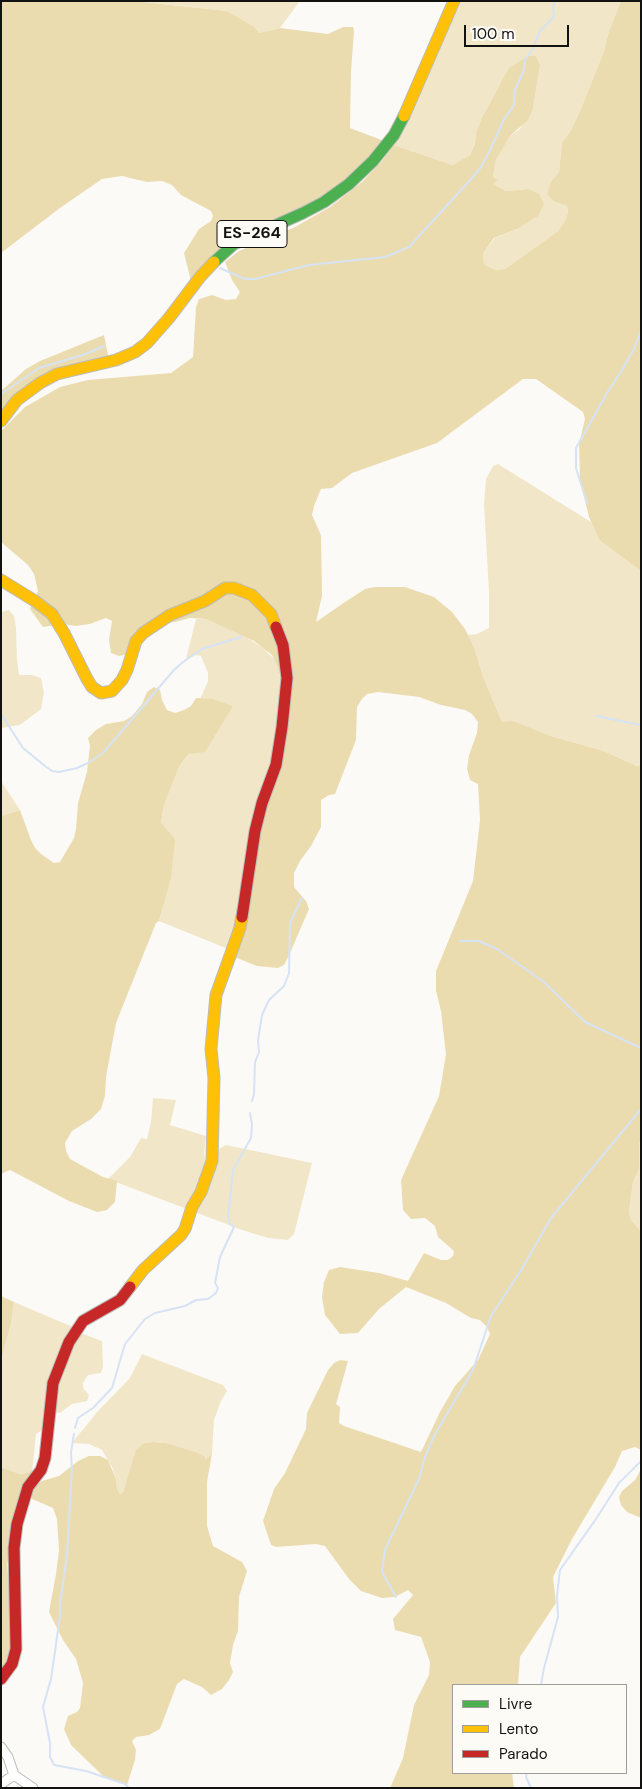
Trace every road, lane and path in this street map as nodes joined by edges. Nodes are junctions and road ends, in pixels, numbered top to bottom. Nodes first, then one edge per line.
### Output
1 (454, 1) edge
2 (1, 421) edge
3 (1, 580) edge
4 (1, 1679) edge
5 (1, 1746) edge
6 (14, 1775) junction
7 (1, 1784) edge
8 (33, 1788) edge

1 - 2 street, ES-264
3 - 4 street
5 - 6 street
6 - 7 street
6 - 8 street

